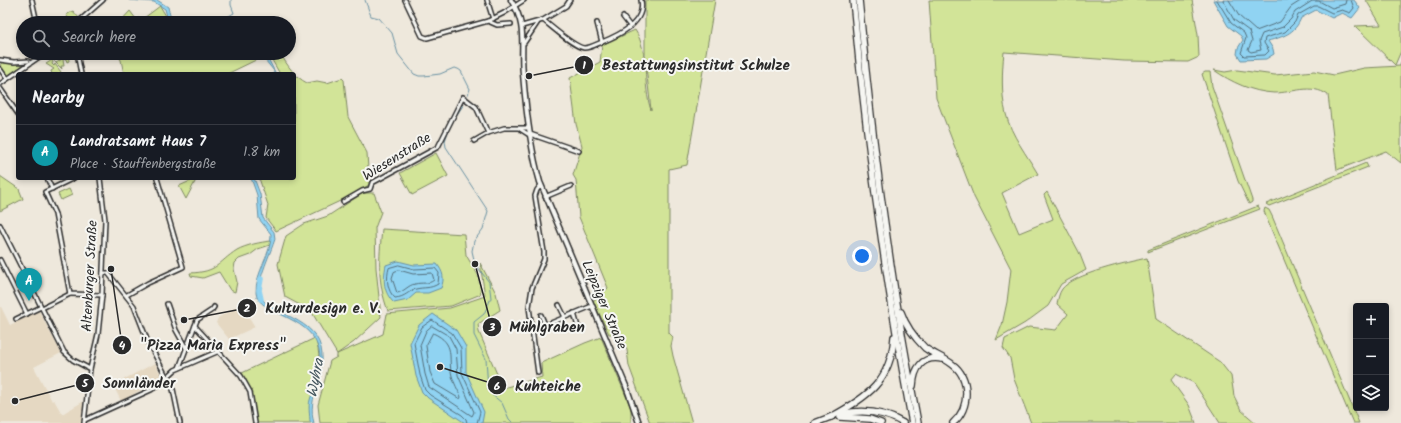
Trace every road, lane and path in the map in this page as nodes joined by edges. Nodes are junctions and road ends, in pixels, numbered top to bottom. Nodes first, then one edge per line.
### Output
1 (32, 0) edge
2 (103, 0) edge
3 (405, 0) edge
4 (487, 0) edge
5 (512, 0) edge
6 (524, 0) edge
7 (570, 0) edge
8 (641, 0) edge
9 (853, 0) edge
10 (859, 0) edge
11 (515, 6) junction
12 (35, 16) edge
13 (86, 16) edge
14 (623, 17) dead end
15 (493, 19) junction
16 (543, 20) junction
17 (488, 21) junction
18 (538, 22) junction
19 (511, 24) dead end
20 (597, 24) dead end
21 (522, 26) junction
22 (630, 26) junction
23 (602, 42) junction
24 (524, 43) junction
25 (0, 60) edge
26 (35, 60) edge
27 (78, 60) edge
28 (28, 61) dead end
29 (0, 69) edge
30 (18, 72) edge
31 (81, 72) edge
32 (16, 74) edge
33 (7, 80) junction
34 (0, 84) edge
35 (0, 88) edge
36 (16, 111) edge
37 (530, 128) junction
38 (520, 129) junction
39 (488, 133) junction
40 (530, 135) junction
41 (474, 141) dead end
42 (578, 151) dead end
43 (48, 180) edge
44 (70, 180) edge
45 (100, 180) edge
46 (158, 180) edge
47 (541, 185) junction
48 (571, 186) dead end
49 (52, 189) junction
50 (545, 197) junction
51 (343, 202) dead end
52 (0, 225) edge
53 (2, 232) edge
54 (0, 260) edge
55 (103, 273) junction
56 (70, 294) junction
57 (127, 295) junction
58 (896, 295) junction
59 (102, 296) junction
60 (167, 304) dead end
61 (559, 305) dead end
62 (214, 306) dead end
63 (592, 306) junction
64 (41, 307) junction
65 (574, 313) junction
66 (27, 314) junction
67 (541, 315) dead end
68 (565, 317) junction
69 (16, 319) dead end
70 (195, 326) junction
71 (546, 327) junction
72 (583, 329) dead end
73 (895, 329) junction
74 (541, 330) dead end
75 (186, 348) junction
76 (219, 351) junction
77 (947, 360) junction
78 (179, 368) junction
79 (90, 369) junction
80 (538, 373) dead end
81 (167, 376) junction
82 (912, 395) junction
83 (831, 417) junction
84 (85, 422) edge
85 (901, 422) edge
86 (180, 423) edge
87 (255, 423) edge
88 (639, 423) edge
89 (815, 423) edge
90 (881, 423) edge
91 (912, 423) edge
92 (918, 423) edge
93 (953, 423) edge

1 - 12 street
2 - 13 street
3 - 17 street
4 - 15 street
5 - 11 street, Leipziger Straße
6 - 11 street
7 - 16 street
8 - 22 street
9 - 73 highway
10 - 58 highway
11 - 15 street
11 - 21 street, Leipziger Straße
14 - 22 street
15 - 17 street
16 - 18 street
16 - 23 street
17 - 19 street
18 - 21 street
18 - 24 street
20 - 23 street
21 - 24 street, Leipziger Straße
22 - 23 street
24 - 37 street, Leipziger Straße
25 - 28 street
26 - 30 street
27 - 31 street
29 - 33 street
32 - 33 street
33 - 34 street
35 - 36 street
37 - 38 street
37 - 40 street, Leipziger Straße
38 - 39 street
38 - 40 street
39 - 41 street
39 - 51 street, Wiesenstraße
40 - 42 street
40 - 47 street, Leipziger Straße
43 - 49 street
44 - 49 street
45 - 55 street, Altenburger Straße
46 - 57 street
47 - 50 street, Leipziger Straße
47 - 80 street
48 - 50 street
49 - 56 street
50 - 63 street, Leipziger Straße
52 - 53 street
53 - 64 street
54 - 66 street
55 - 57 street
55 - 59 street, Altenburger Straße
56 - 59 street
56 - 64 street
57 - 81 street
58 - 77 highway
58 - 82 highway
59 - 79 street, Altenburger Straße
60 - 75 street
61 - 68 street
62 - 70 street
63 - 65 street
63 - 88 street, Leipziger Straße
64 - 66 street
64 - 79 street
65 - 68 street
65 - 72 street
66 - 69 street
67 - 71 street
68 - 71 street
70 - 75 street
70 - 76 street
71 - 74 street
73 - 83 highway
73 - 91 highway
75 - 78 street
76 - 78 street
76 - 87 street
77 - 82 highway
77 - 93 highway
78 - 81 street
79 - 84 street, Altenburger Straße
81 - 84 street
81 - 86 street
82 - 92 highway
83 - 85 highway
83 - 89 highway
83 - 90 highway

